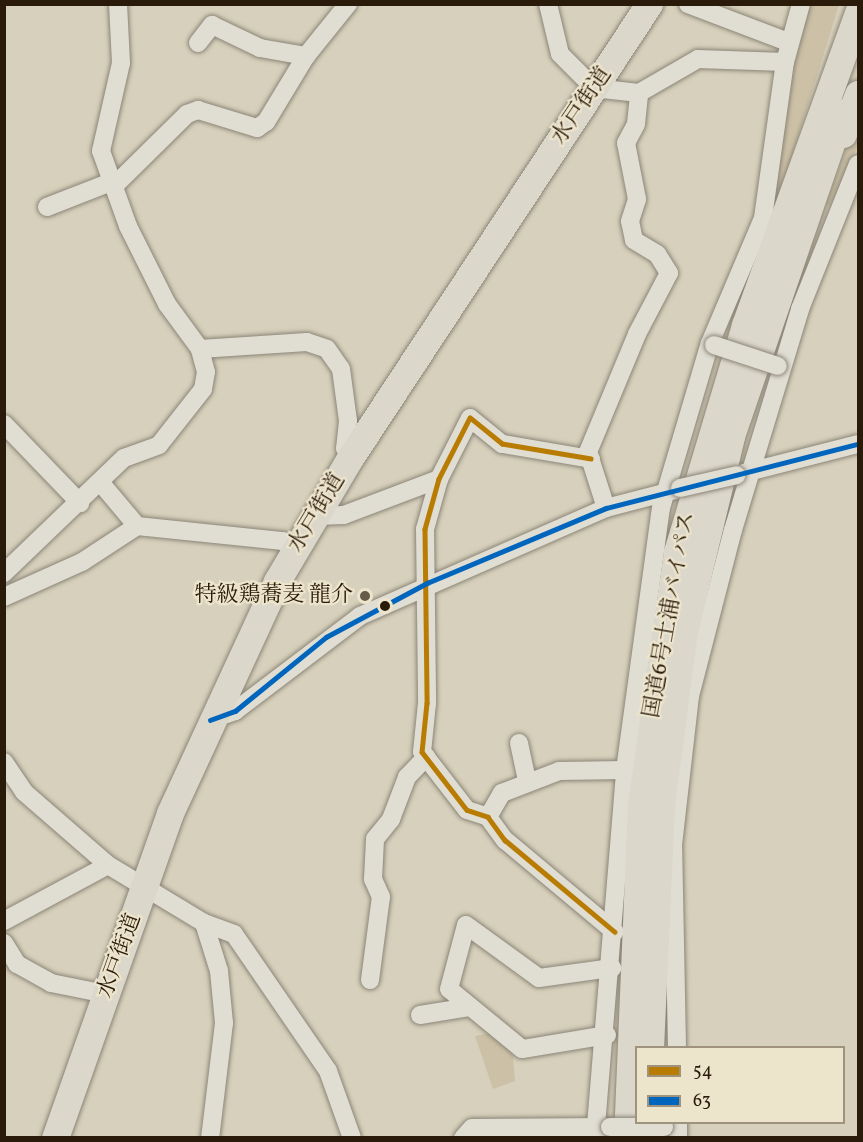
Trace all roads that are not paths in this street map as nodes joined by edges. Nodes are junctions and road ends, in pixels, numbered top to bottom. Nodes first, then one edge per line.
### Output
1 (118, 4) edge
2 (348, 4) edge
3 (548, 4) edge
4 (649, 4) edge
5 (688, 4) edge
6 (801, 4) edge
7 (846, 4) edge
8 (858, 12) edge
9 (788, 42) junction
10 (198, 43) dead end
11 (306, 56) junction
12 (785, 62) junction
13 (858, 64) edge
14 (594, 88) junction
15 (639, 93) junction
16 (858, 94) edge
17 (858, 164) edge
18 (818, 179) junction
19 (112, 184) junction
20 (47, 207) dead end
21 (785, 212) junction
22 (712, 344) junction
23 (200, 350) junction
24 (782, 367) junction
25 (4, 424) edge
26 (858, 444) edge
27 (351, 458) junction
28 (591, 459) junction
29 (744, 473) junction
30 (439, 479) junction
31 (100, 482) junction
32 (673, 491) junction
33 (80, 503) junction
34 (606, 508) junction
35 (315, 516) junction
36 (137, 526) junction
37 (295, 550) junction
38 (4, 573) edge
39 (427, 583) junction
40 (4, 597) edge
41 (228, 679) junction
42 (256, 695) junction
43 (209, 720) junction
44 (519, 743) dead end
45 (426, 757) junction
46 (4, 762) edge
47 (625, 770) junction
48 (527, 783) junction
49 (488, 817) junction
50 (108, 865) junction
51 (144, 888) junction
52 (4, 921) edge
53 (204, 923) junction
54 (615, 932) junction
55 (4, 943) edge
56 (612, 968) junction
57 (370, 980) dead end
58 (106, 993) junction
59 (470, 1007) junction
60 (420, 1015) dead end
61 (607, 1035) junction
62 (650, 1046) edge
63 (677, 1046) edge
64 (666, 1129) edge
65 (606, 1132) edge
66 (55, 1137) edge
67 (210, 1137) edge
68 (352, 1137) edge
69 (463, 1137) edge

1 - 19 street
2 - 11 street
3 - 14 street
4 - 14 highway, 水戸街道
5 - 9 street
6 - 9 street
7 - 21 highway
8 - 21 highway, 国道6号土浦バイパス
9 - 12 street
10 - 11 street
11 - 19 street
12 - 15 street
12 - 22 street
13 - 18 highway, 国道6号土浦バイパス
14 - 15 street
14 - 27 highway, 水戸街道
15 - 28 street
16 - 18 highway
17 - 24 street
18 - 62 highway, 国道6号土浦バイパス
19 - 20 street
19 - 23 street
21 - 65 highway, 国道6号土浦バイパス
22 - 24 street, bridge
22 - 32 street
23 - 27 street
23 - 31 street
24 - 29 street
25 - 33 street
26 - 29 street
27 - 35 highway, 水戸街道
28 - 30 street
28 - 34 street
29 - 32 street, bridge
29 - 63 street
30 - 35 street
30 - 39 street
31 - 33 street
31 - 36 street
32 - 34 street
32 - 47 street
33 - 38 street
34 - 39 street
35 - 37 highway, 水戸街道
36 - 37 street
36 - 40 street
37 - 41 highway, 水戸街道
39 - 42 street
39 - 45 street
41 - 42 street
41 - 43 highway, 水戸街道
42 - 43 street
43 - 51 highway, 水戸街道
44 - 48 street
45 - 49 street
45 - 57 street
46 - 50 street
47 - 48 street
47 - 54 street
48 - 49 street
49 - 54 street
50 - 51 street
50 - 52 street
51 - 53 street
51 - 58 highway, 水戸街道
53 - 67 street
53 - 68 street
54 - 56 street
55 - 58 street
56 - 59 street
56 - 61 street
58 - 66 highway, 水戸街道
59 - 60 street
59 - 61 street
61 - 65 street
64 - 65 street, bridge
65 - 69 street

